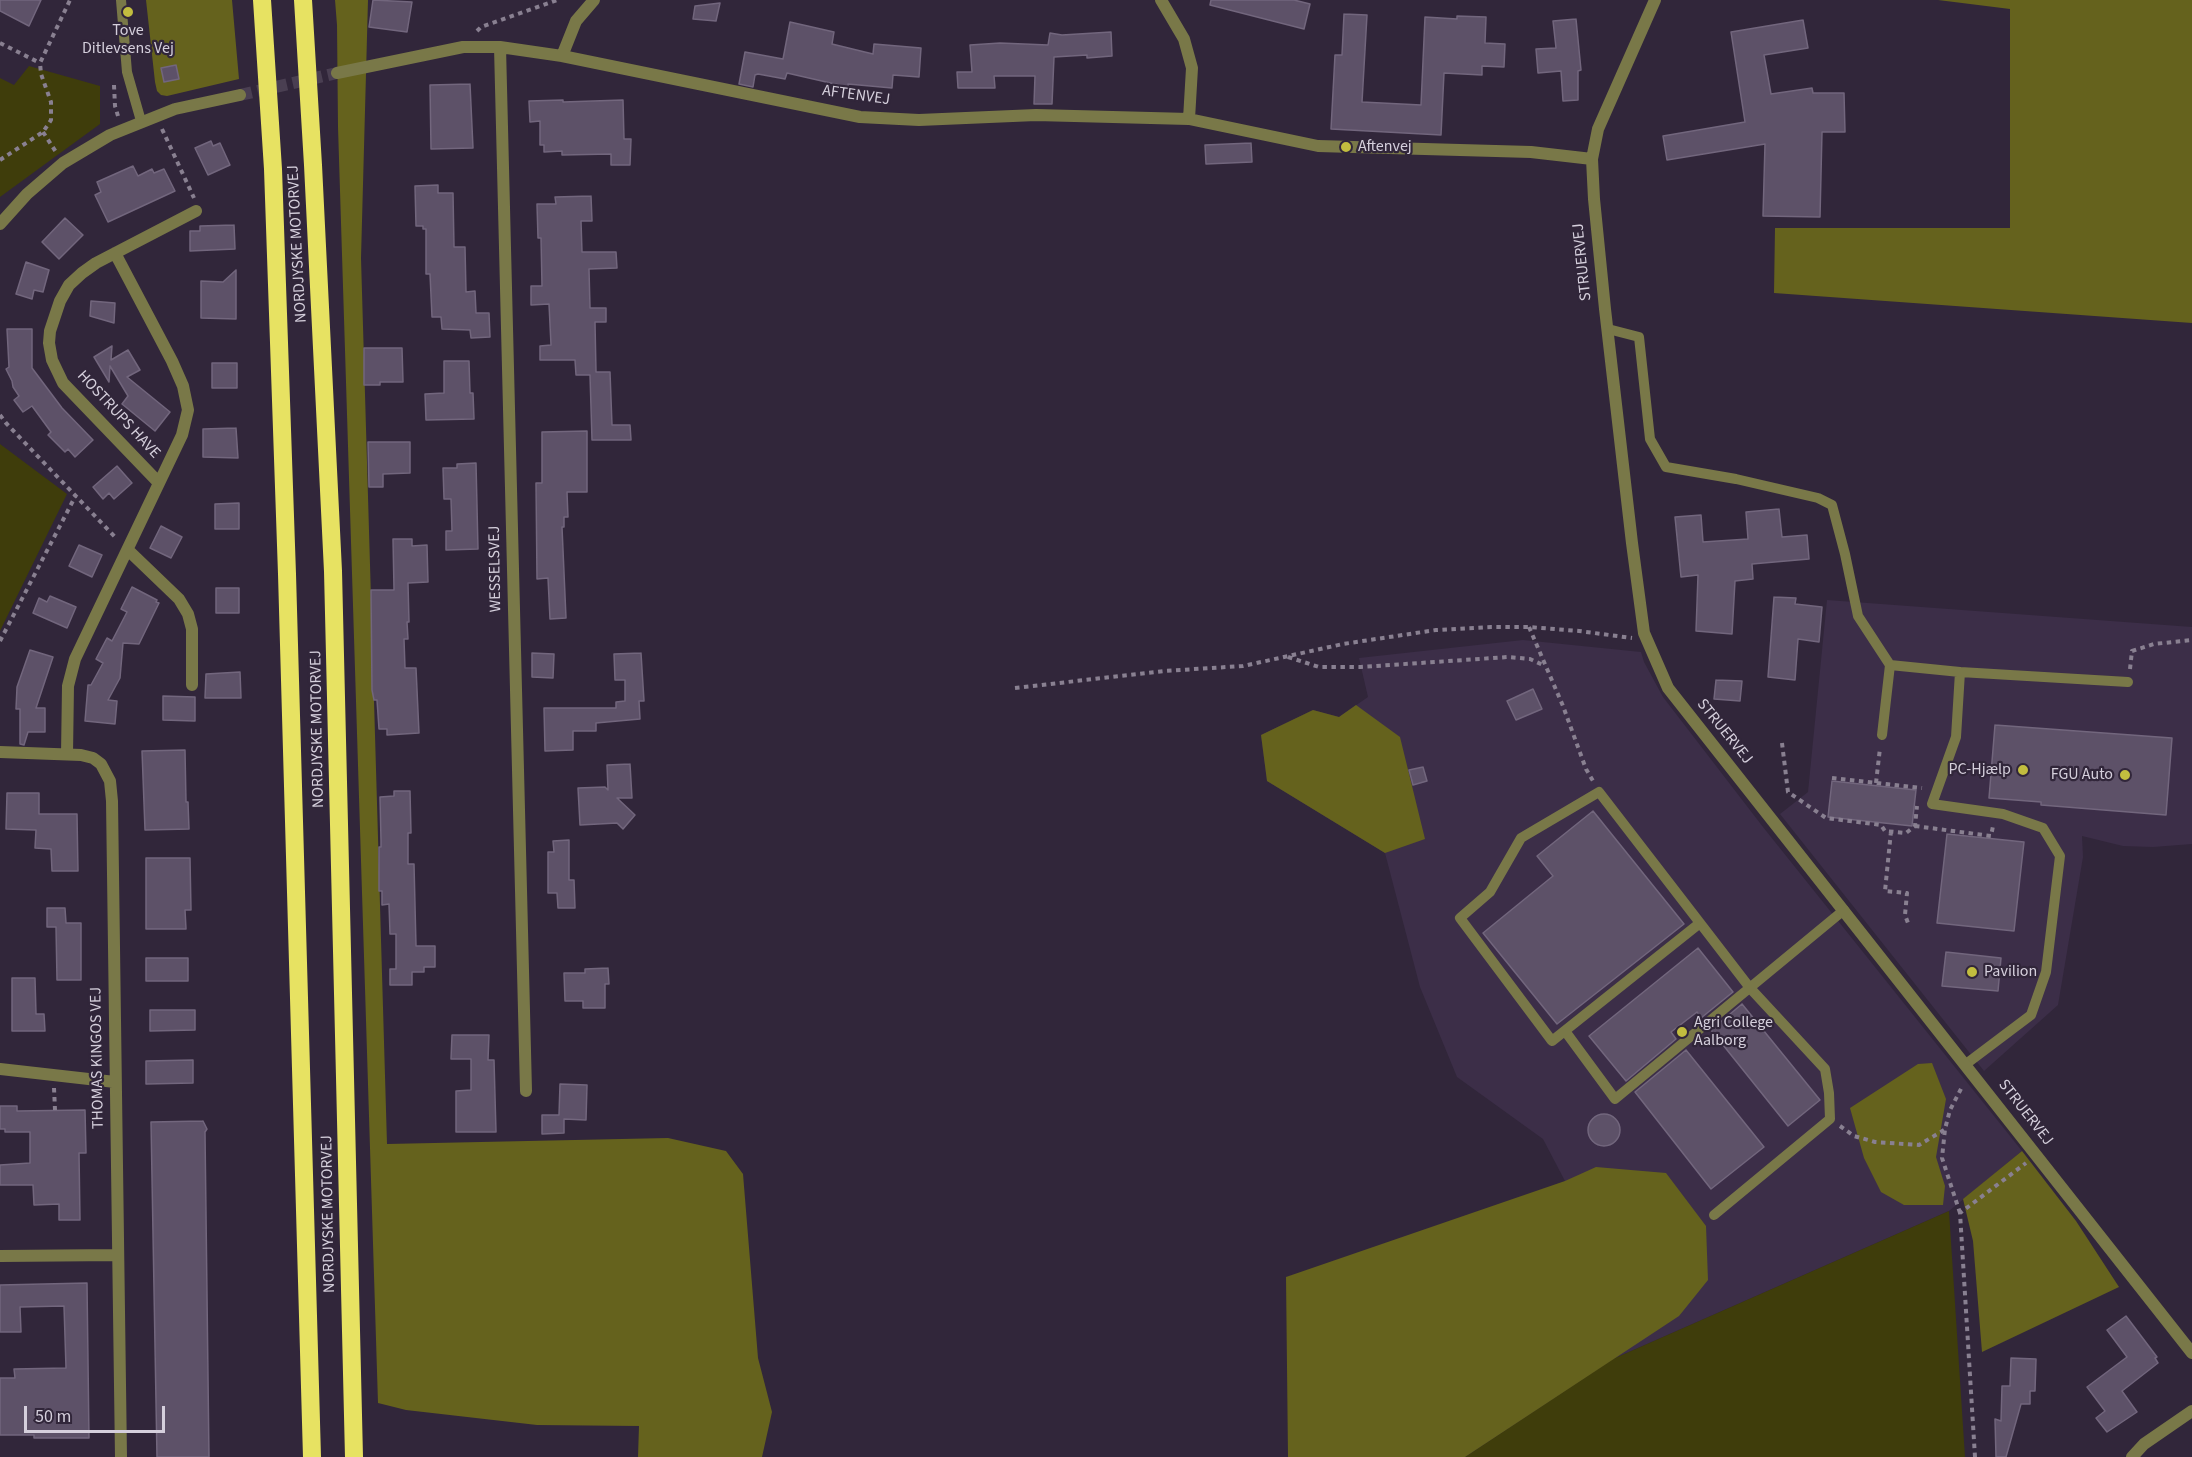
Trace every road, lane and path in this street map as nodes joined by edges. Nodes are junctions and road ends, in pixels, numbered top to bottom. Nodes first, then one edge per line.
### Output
1 (69, 0) edge
2 (121, 0) edge
3 (262, 0) edge
4 (303, 0) edge
5 (557, 0) edge
6 (594, 0) edge
7 (1161, 0) edge
8 (1655, 0) edge
9 (0, 43) edge
10 (463, 47) junction
11 (500, 47) junction
12 (562, 56) junction
13 (40, 63) junction
14 (337, 73) tunnel mouth
15 (240, 95) tunnel mouth
16 (1190, 119) junction
17 (141, 121) junction
18 (43, 132) junction
19 (163, 134) dead end
20 (1592, 159) junction
21 (0, 160) edge
22 (63, 163) junction
23 (196, 211) joint
24 (0, 224) edge
25 (115, 253) junction
26 (1608, 329) junction
27 (0, 415) edge
28 (159, 483) junction
29 (76, 495) junction
30 (128, 550) junction
31 (1529, 627) junction
32 (1647, 640) junction
33 (2192, 640) edge
34 (0, 641) edge
35 (1287, 657) junction
36 (1890, 665) junction
37 (1545, 666) junction
38 (1960, 672) junction
39 (2128, 682) joint
40 (192, 685) dead end
41 (1015, 688) dead end
42 (1882, 735) dead end
43 (1782, 743) dead end
44 (0, 753) edge
45 (1879, 753) dead end
46 (67, 754) junction
47 (1832, 778) dead end
48 (1876, 783) junction
49 (1599, 792) junction
50 (1994, 823) dead end
51 (1915, 826) junction
52 (1891, 831) junction
53 (1844, 910) junction
54 (1700, 923) junction
55 (1908, 923) dead end
56 (1750, 988) junction
57 (1564, 1031) junction
58 (1966, 1064) junction
59 (0, 1070) edge
60 (54, 1075) junction
61 (115, 1082) junction
62 (526, 1091) dead end
63 (55, 1110) dead end
64 (1830, 1119) junction
65 (1945, 1129) junction
66 (2036, 1155) junction
67 (1960, 1213) junction
68 (1714, 1215) dead end
69 (118, 1255) junction
70 (0, 1256) edge
71 (2192, 1353) edge
72 (2192, 1411) edge
73 (121, 1457) edge
74 (312, 1457) edge
75 (354, 1457) edge
76 (1975, 1457) edge
77 (2132, 1457) edge

1 - 13 path
2 - 17 lane
3 - 74 highway, NORDJYSKE MOTORVEJ
4 - 75 highway, NORDJYSKE MOTORVEJ
5 - 10 path
6 - 12 street
7 - 16 street
8 - 20 street, STRUERVEJ
9 - 13 path
10 - 11 street, AFTENVEJ
10 - 14 street, AFTENVEJ
11 - 12 street, AFTENVEJ
11 - 62 street, WESSELSVEJ
12 - 16 street, AFTENVEJ
13 - 18 path
15 - 17 street
16 - 20 street, AFTENVEJ
17 - 22 street
18 - 21 path
18 - 22 path
19 - 23 path
20 - 26 street, STRUERVEJ
22 - 24 street
23 - 25 street, HOSTRUPS HAVE
25 - 28 street, HOSTRUPS HAVE
25 - 28 street, HOSTRUPS HAVE
26 - 32 street, STRUERVEJ
26 - 36 lane
27 - 29 path
28 - 30 street, HOSTRUPS HAVE
29 - 30 path
29 - 34 path
30 - 40 street
30 - 46 street, HOSTRUPS HAVE
31 - 32 path
31 - 35 path
31 - 37 path
32 - 53 street, STRUERVEJ
33 - 39 path
35 - 37 path
35 - 41 path
36 - 38 lane
36 - 42 lane
37 - 49 path
38 - 39 lane
38 - 58 lane
43 - 52 path
44 - 46 street, THOMAS KINGOS VEJ
45 - 48 path
46 - 61 street, THOMAS KINGOS VEJ
47 - 48 path
48 - 51 path
49 - 54 lane
49 - 57 lane
50 - 51 path
51 - 52 path
52 - 55 path
53 - 56 lane
53 - 58 street, STRUERVEJ
54 - 56 lane
54 - 57 lane
56 - 57 lane
56 - 64 lane
58 - 65 path
58 - 66 street, STRUERVEJ
59 - 60 street
60 - 61 street
60 - 63 path
61 - 69 street, THOMAS KINGOS VEJ
64 - 65 path
64 - 68 lane
65 - 67 path
66 - 67 path
66 - 71 street, STRUERVEJ
67 - 76 path
69 - 70 street
69 - 73 street, THOMAS KINGOS VEJ
72 - 77 street

